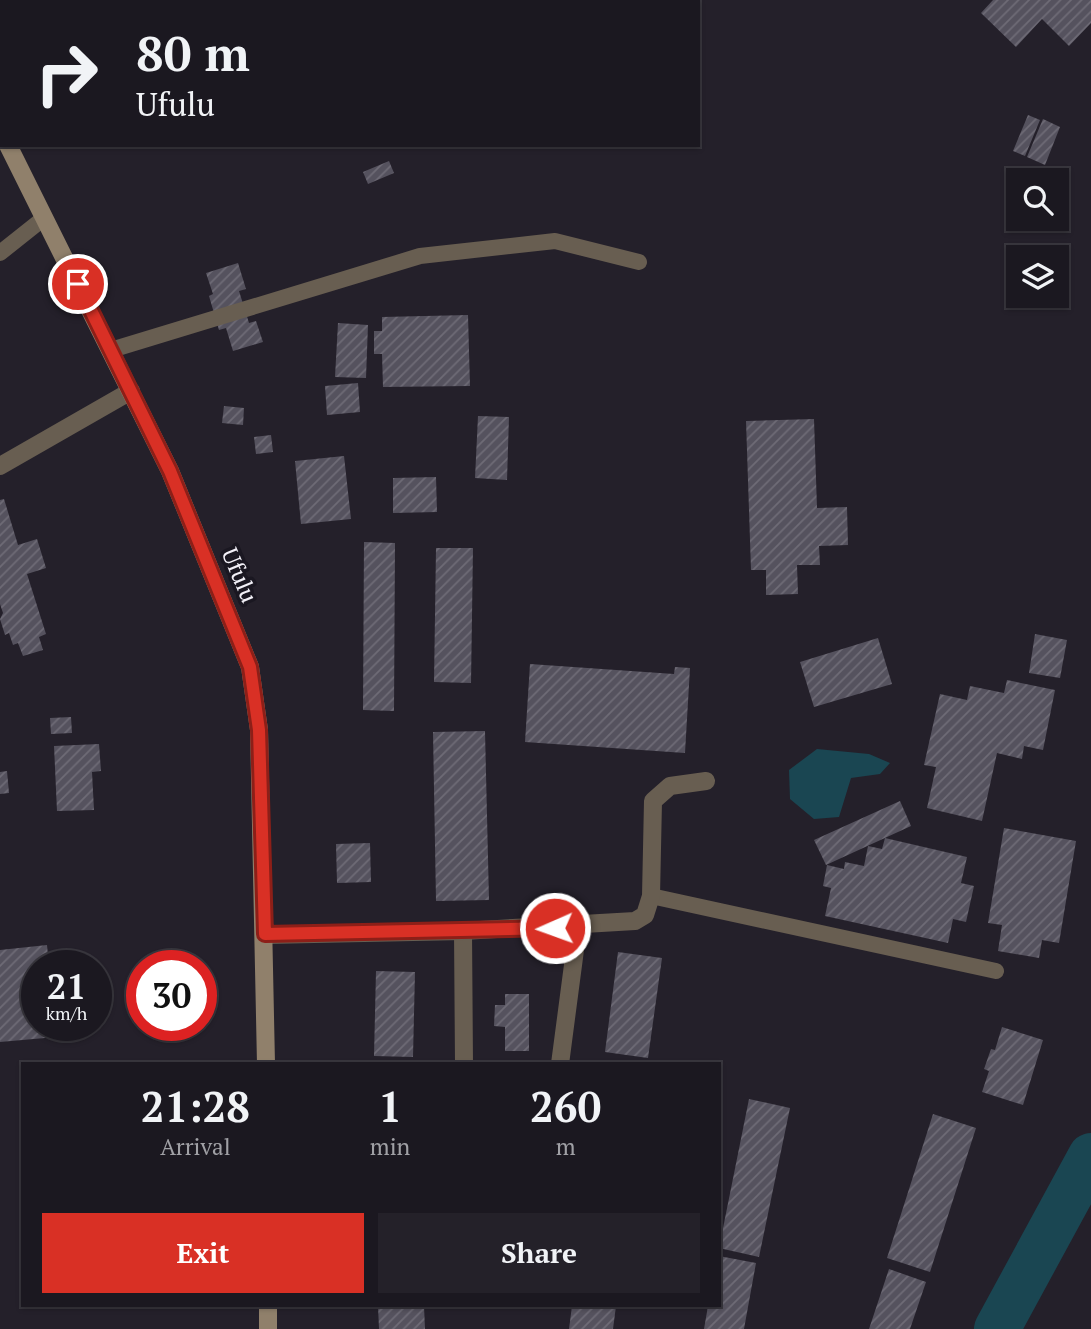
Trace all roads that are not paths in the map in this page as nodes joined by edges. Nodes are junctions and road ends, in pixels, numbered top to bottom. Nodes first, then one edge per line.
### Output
1 (9, 147) edge
2 (44, 218) junction
3 (0, 253) edge
4 (639, 262) dead end
5 (111, 349) junction
6 (131, 391) junction
7 (0, 466) edge
8 (706, 781) dead end
9 (651, 896) junction
10 (578, 926) junction
11 (463, 931) junction
12 (265, 934) junction
13 (996, 971) dead end
14 (266, 1062) edge
15 (464, 1062) edge
16 (560, 1062) edge
17 (268, 1307) edge
18 (268, 1329) edge

1 - 2 street, Ufulu
2 - 3 lane
2 - 5 street, Ufulu
4 - 5 lane
5 - 6 street, Ufulu
6 - 7 street
6 - 12 street, Ufulu
8 - 9 street
9 - 10 street
9 - 13 lane
10 - 11 street
10 - 16 street
11 - 12 street
11 - 15 street
12 - 14 street, Ufulu
17 - 18 street

